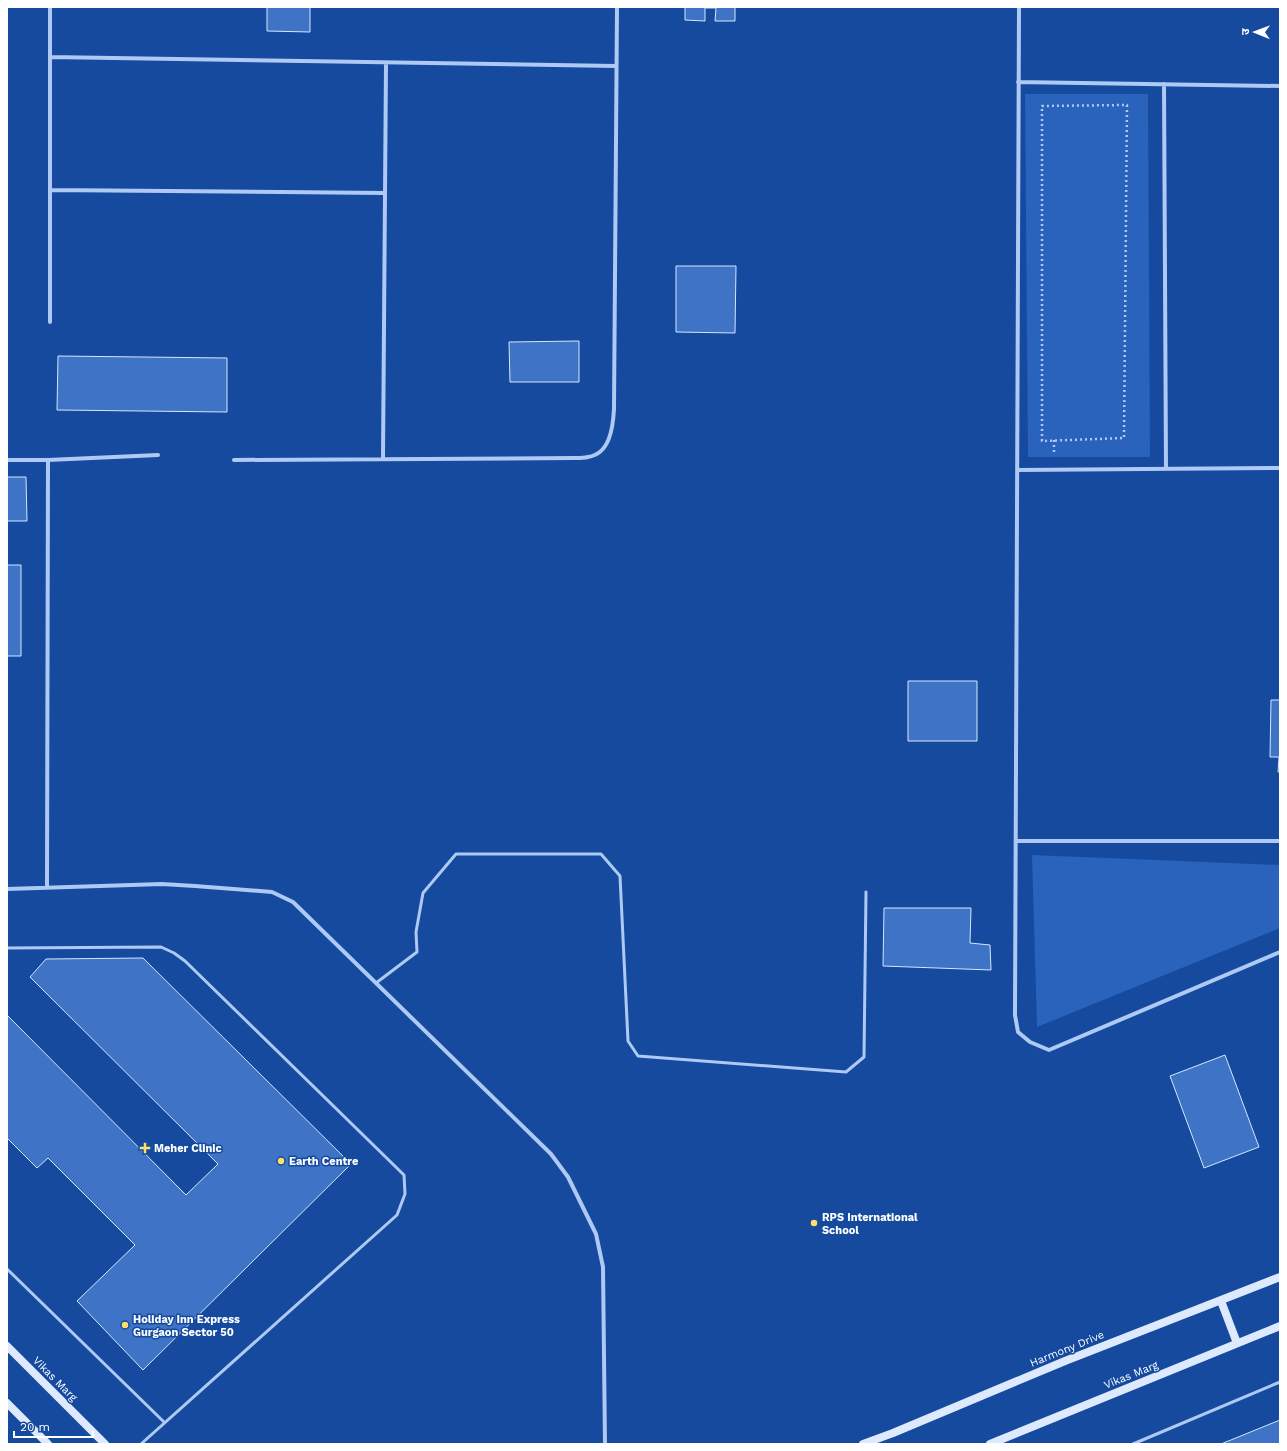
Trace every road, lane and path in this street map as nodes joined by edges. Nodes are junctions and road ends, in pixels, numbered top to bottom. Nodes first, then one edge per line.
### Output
1 (50, 7) edge
2 (617, 7) edge
3 (1019, 7) edge
4 (50, 57) junction
5 (386, 63) junction
6 (616, 66) junction
7 (1018, 82) junction
8 (1164, 84) junction
9 (1280, 86) edge
10 (50, 190) junction
11 (385, 193) junction
12 (50, 322) dead end
13 (1124, 438) joint
14 (158, 455) dead end
15 (383, 458) junction
16 (7, 460) edge
17 (48, 460) junction
18 (234, 460) dead end
19 (1280, 468) edge
20 (1166, 469) junction
21 (1017, 470) junction
22 (1016, 841) junction
23 (1280, 841) edge
24 (47, 886) junction
25 (7, 889) edge
26 (866, 892) dead end
27 (7, 948) edge
28 (1280, 952) edge
29 (376, 983) junction
30 (7, 1269) edge
31 (1280, 1277) edge
32 (1221, 1301) junction
33 (1280, 1326) edge
34 (1237, 1343) junction
35 (7, 1346) edge
36 (1280, 1382) edge
37 (7, 1403) edge
38 (164, 1422) junction
39 (48, 1444) edge
40 (105, 1444) edge
41 (140, 1444) edge
42 (605, 1444) edge
43 (863, 1444) edge
44 (990, 1444) edge
45 (1133, 1444) edge

1 - 4 street
2 - 6 street
3 - 7 street
4 - 5 street
4 - 10 street
5 - 6 street
5 - 11 street
6 - 15 street
7 - 8 street
7 - 21 street
8 - 9 street
8 - 20 street
10 - 11 street
10 - 12 street
11 - 15 street
13 - 13 path
14 - 17 street
15 - 18 street
16 - 17 street
17 - 24 street
19 - 20 street
20 - 21 street
21 - 22 street
22 - 23 street
22 - 28 street
24 - 25 street
24 - 29 street
26 - 29 lane
27 - 38 lane
29 - 42 street
30 - 38 lane
31 - 32 main road, Harmony Drive
32 - 34 main road
32 - 43 main road, Harmony Drive
33 - 34 main road, Vikas Marg
34 - 44 main road, Vikas Marg
35 - 40 main road, Vikas Marg
36 - 45 lane
37 - 39 main road
38 - 41 lane

